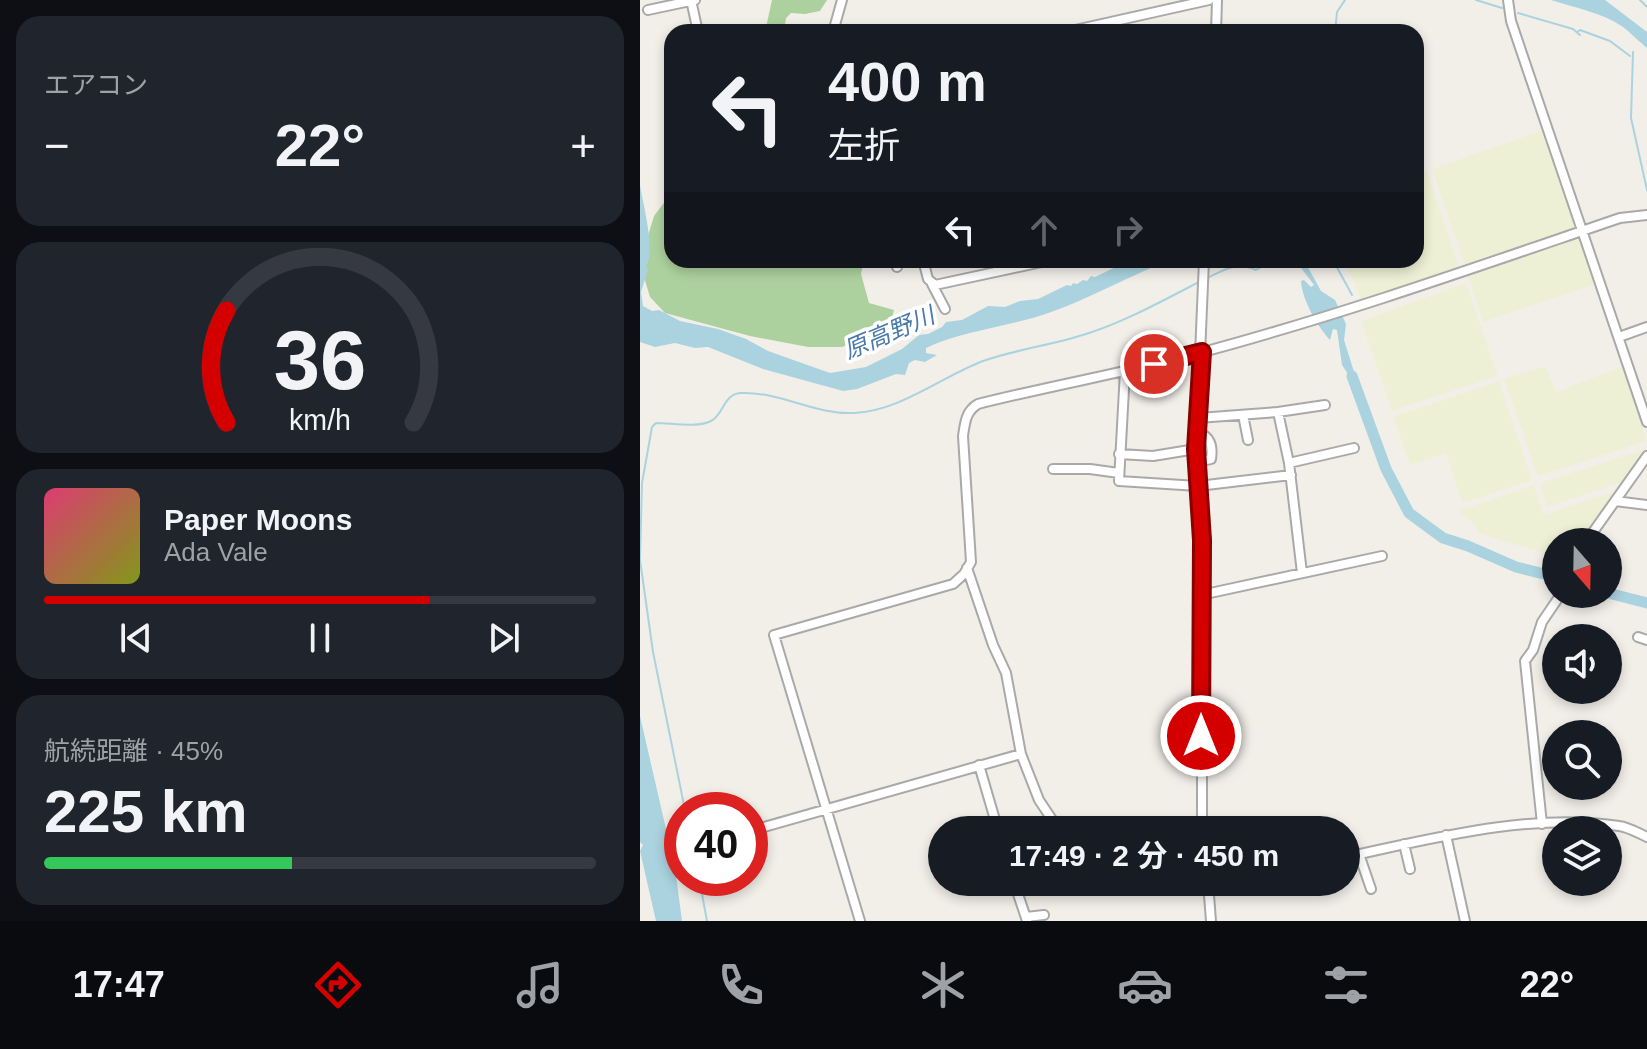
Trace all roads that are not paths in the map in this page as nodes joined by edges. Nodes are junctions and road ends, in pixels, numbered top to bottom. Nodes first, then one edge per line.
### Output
1 (692, 0) edge
2 (842, 0) edge
3 (1209, 0) edge
4 (1217, 0) edge
5 (1508, 0) edge
6 (648, 10) dead end
7 (696, 24) edge
8 (835, 24) edge
9 (1102, 24) edge
10 (1216, 24) edge
11 (1647, 215) edge
12 (1582, 232) junction
13 (926, 268) edge
14 (1011, 268) edge
15 (1203, 268) edge
16 (931, 284) junction
17 (945, 309) dead end
18 (1647, 327) edge
19 (1619, 337) junction
20 (1202, 352) junction
21 (1125, 371) junction
22 (1642, 392) edge
23 (1325, 405) dead end
24 (1278, 412) junction
25 (1243, 415) junction
26 (1198, 418) junction
27 (1647, 422) edge
28 (1197, 432) junction
29 (1248, 440) dead end
30 (1354, 448) dead end
31 (1196, 449) junction
32 (1119, 454) junction
33 (1647, 456) edge
34 (1197, 462) junction
35 (1289, 463) junction
36 (1053, 469) dead end
37 (1119, 473) junction
38 (1291, 475) junction
39 (1198, 486) junction
40 (1615, 501) junction
41 (1647, 505) edge
42 (1596, 528) edge
43 (1382, 556) dead end
44 (967, 568) junction
45 (1302, 573) junction
46 (1201, 595) junction
47 (1552, 608) edge
48 (1021, 754) junction
49 (979, 765) junction
50 (828, 809) junction
51 (994, 816) edge
52 (1050, 816) edge
53 (1202, 816) edge
54 (1542, 824) joint
55 (768, 826) edge
56 (1622, 826) edge
57 (1446, 835) junction
58 (1647, 837) edge
59 (1404, 844) junction
60 (1360, 854) edge
61 (1360, 857) edge
62 (1410, 869) dead end
63 (1371, 889) dead end
64 (1019, 896) edge
65 (1209, 896) edge
66 (1044, 915) dead end
67 (1026, 919) edge
68 (860, 921) edge
69 (1211, 921) edge
70 (1465, 921) edge

1 - 6 street
1 - 7 street
2 - 8 street
3 - 9 street
4 - 10 street
5 - 12 street
11 - 12 street
12 - 19 street
12 - 20 street
13 - 16 street
14 - 16 street
15 - 20 street
16 - 17 street
18 - 19 street
19 - 22 street
20 - 21 street
20 - 26 street
21 - 32 street
21 - 44 street
22 - 27 street
23 - 24 street
24 - 25 street
24 - 35 street
25 - 26 street
25 - 29 street
26 - 28 street
28 - 31 street
28 - 34 street
30 - 35 street
31 - 32 street
31 - 34 street
32 - 37 street
33 - 40 street
34 - 39 street
35 - 38 street
36 - 37 street
37 - 39 street
38 - 39 street
38 - 45 street
39 - 46 street
40 - 41 street
40 - 42 street
43 - 45 street
44 - 48 street
44 - 50 street
45 - 46 street
46 - 53 street
47 - 54 street
48 - 49 street
48 - 52 street
49 - 50 street
49 - 51 street
50 - 55 street
50 - 68 street
54 - 57 street
56 - 58 street
57 - 59 street
57 - 70 street
59 - 60 street
59 - 62 street
61 - 63 street
64 - 67 street
65 - 69 street
66 - 67 street

